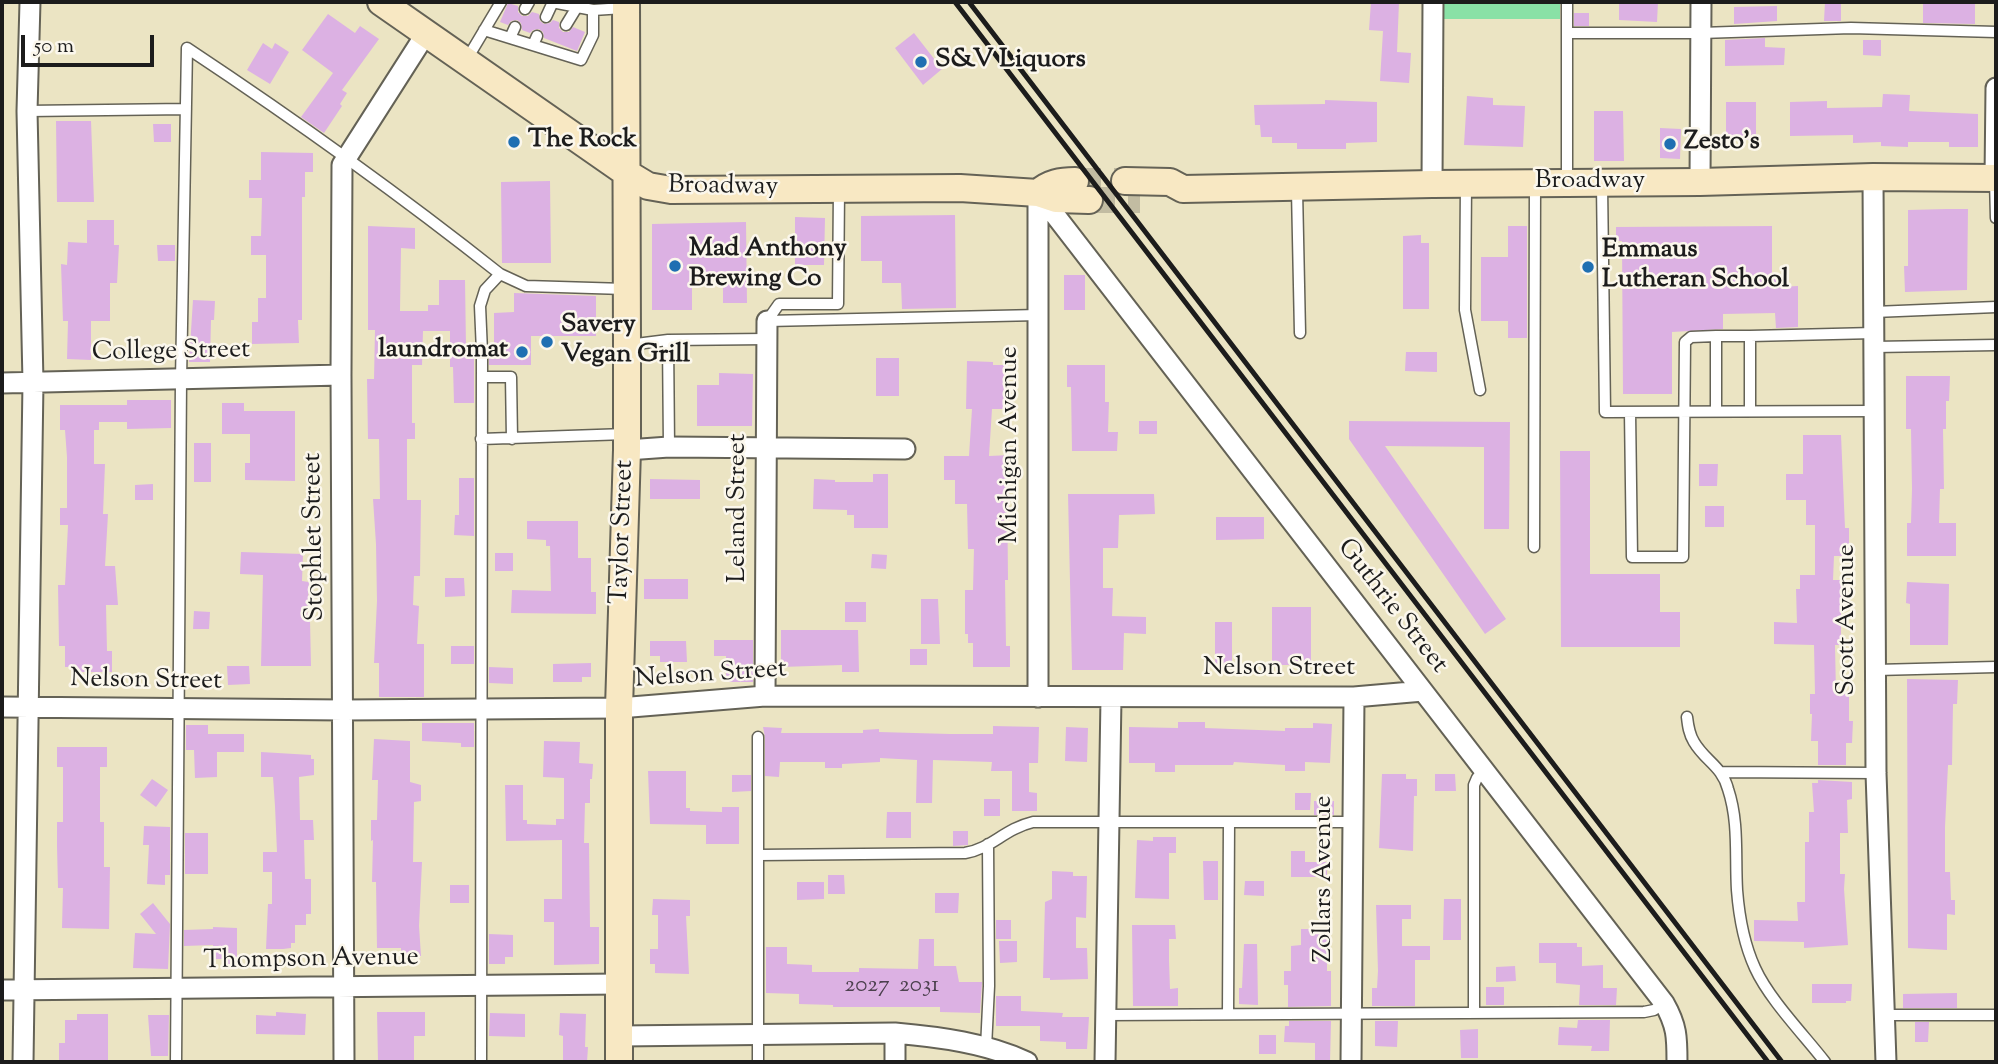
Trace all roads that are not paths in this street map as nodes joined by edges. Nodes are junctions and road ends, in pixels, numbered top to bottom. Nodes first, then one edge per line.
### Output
1 (30, 2) edge
2 (381, 2) edge
3 (501, 2) edge
4 (552, 2) edge
5 (1433, 2) edge
6 (1567, 2) edge
7 (1701, 2) edge
8 (626, 5) edge
9 (577, 7) junction
10 (593, 10) junction
11 (546, 17) dead end
12 (566, 25) dead end
13 (515, 27) dead end
14 (484, 30) junction
15 (1567, 33) junction
16 (1701, 33) junction
17 (1996, 33) edge
18 (425, 35) junction
19 (510, 38) junction
20 (467, 60) junction
21 (1996, 88) edge
22 (186, 109) junction
23 (27, 111) junction
24 (346, 159) junction
25 (628, 174) junction
26 (1873, 177) junction
27 (1996, 178) edge
28 (1700, 182) junction
29 (1535, 183) junction
30 (1567, 183) junction
31 (1602, 183) junction
32 (1432, 184) junction
33 (1466, 184) junction
34 (1297, 187) junction
35 (839, 189) junction
36 (1082, 190) tunnel mouth
37 (1132, 191) tunnel mouth
38 (1038, 193) junction
39 (1996, 218) edge
40 (500, 274) junction
41 (627, 289) junction
42 (1996, 307) edge
43 (1874, 312) junction
44 (1039, 315) junction
45 (767, 330) junction
46 (1300, 333) dead end
47 (1716, 336) junction
48 (1750, 336) junction
49 (668, 340) junction
50 (1874, 340) junction
51 (627, 345) junction
52 (1996, 345) edge
53 (341, 375) junction
54 (482, 377) junction
55 (181, 380) junction
56 (33, 382) junction
57 (2, 383) edge
58 (1480, 390) dead end
59 (1684, 411) junction
60 (1716, 411) junction
61 (1750, 411) junction
62 (1874, 411) junction
63 (1630, 412) junction
64 (481, 439) junction
65 (512, 439) junction
66 (626, 442) junction
67 (669, 447) junction
68 (766, 448) junction
69 (905, 449) dead end
70 (1534, 547) dead end
71 (1996, 667) edge
72 (1876, 670) junction
73 (1423, 691) junction
74 (765, 695) junction
75 (1038, 697) junction
76 (1354, 697) junction
77 (1111, 698) junction
78 (2, 706) edge
79 (29, 706) junction
80 (618, 708) junction
81 (179, 709) junction
82 (480, 709) junction
83 (344, 710) junction
84 (1687, 717) dead end
85 (758, 737) dead end
86 (1484, 771) junction
87 (1722, 772) junction
88 (1876, 773) junction
89 (1353, 821) junction
90 (1229, 822) junction
91 (1108, 823) junction
92 (988, 844) junction
93 (759, 855) junction
94 (620, 985) junction
95 (481, 986) junction
96 (344, 987) junction
97 (177, 988) junction
98 (2, 990) edge
99 (24, 990) junction
100 (1664, 1003) junction
101 (1351, 1013) junction
102 (1474, 1013) junction
103 (1228, 1014) junction
104 (1106, 1015) junction
105 (1996, 1015) edge
106 (1886, 1016) junction
107 (895, 1033) junction
108 (758, 1034) junction
109 (620, 1036) junction
110 (986, 1048) junction
111 (23, 1062) edge
112 (176, 1062) edge
113 (344, 1062) edge
114 (481, 1062) edge
115 (620, 1062) edge
116 (758, 1062) edge
117 (895, 1062) edge
118 (1027, 1062) edge
119 (1105, 1062) edge
120 (1351, 1062) edge
121 (1677, 1062) edge
122 (1825, 1062) edge
123 (1886, 1062) edge

1 - 23 street
2 - 18 main road, Broadway
3 - 14 lane
4 - 9 lane
4 - 11 lane
5 - 32 street
6 - 15 lane
7 - 16 street
8 - 10 lane
8 - 25 main road, Taylor Street
9 - 10 lane
9 - 12 lane
10 - 19 lane
13 - 19 lane
14 - 19 lane
14 - 20 lane
15 - 16 lane
15 - 30 lane
16 - 17 lane
16 - 28 street
18 - 20 main road, Broadway
18 - 24 street, Stophlet Street
20 - 25 main road, Broadway
21 - 27 street
22 - 23 lane
22 - 24 lane
22 - 55 lane
23 - 56 street
24 - 40 lane
24 - 53 street, Stophlet Street
25 - 35 main road, Broadway
25 - 41 main road, Taylor Street
26 - 27 main road, Broadway
26 - 28 main road, Broadway
26 - 43 street, Scott Avenue
27 - 39 lane
28 - 31 main road, Broadway
29 - 30 main road, Broadway
29 - 33 main road, Broadway
29 - 70 lane
30 - 31 main road, Broadway
31 - 63 lane
32 - 33 main road, Broadway
32 - 34 main road, Broadway
33 - 58 lane
34 - 37 main road, Broadway
34 - 46 lane
35 - 38 main road, Broadway
35 - 45 lane
36 - 38 main road, Broadway
38 - 44 street, Michigan Avenue
38 - 73 street, Guthrie Street
40 - 41 lane
40 - 54 lane
41 - 51 main road, Taylor Street
42 - 43 lane
43 - 50 street, Scott Avenue
44 - 45 lane
44 - 75 street, Michigan Avenue
45 - 49 lane
45 - 68 street, Leland Street
47 - 48 lane
47 - 59 lane
47 - 60 lane
48 - 50 lane
48 - 61 lane
49 - 51 lane
49 - 67 lane
50 - 52 lane
50 - 62 street, Scott Avenue
51 - 66 main road, Taylor Street
53 - 55 street, College Street
53 - 83 street, Stophlet Street
54 - 64 lane
54 - 65 lane
55 - 56 street, College Street
55 - 81 lane
56 - 57 street, College Street
56 - 79 street
59 - 60 lane
59 - 63 lane
59 - 63 lane
60 - 61 lane
61 - 62 lane
62 - 72 street, Scott Avenue
64 - 65 lane
64 - 82 lane
65 - 66 lane
66 - 67 street
66 - 80 main road, Taylor Street
67 - 68 street
68 - 69 street
68 - 74 street, Leland Street
71 - 72 lane
72 - 88 street, Scott Avenue
73 - 76 street, Nelson Street
73 - 86 street, Guthrie Street
74 - 75 street, Nelson Street
74 - 80 street, Nelson Street
75 - 77 street, Nelson Street
76 - 77 street, Nelson Street
76 - 89 street, Zollars Avenue
77 - 91 street
78 - 79 street, Nelson Street
79 - 81 street, Nelson Street
79 - 99 street
80 - 82 street, Nelson Street
80 - 94 main road, Taylor Street
81 - 83 street, Nelson Street
81 - 97 lane
82 - 83 street, Nelson Street
82 - 95 lane
83 - 96 street, Stophlet Street
84 - 87 lane
85 - 93 lane
86 - 100 street, Guthrie Street
86 - 102 lane
87 - 88 lane
87 - 122 lane
88 - 106 street, Scott Avenue
89 - 90 lane
89 - 101 street, Zollars Avenue
90 - 91 lane
90 - 103 lane
91 - 92 lane
91 - 104 street
92 - 93 lane
92 - 110 lane
93 - 108 lane
94 - 95 street, Thompson Avenue
94 - 109 main road, Taylor Street
95 - 96 street, Thompson Avenue
95 - 114 lane
96 - 97 street, Thompson Avenue
96 - 113 street, Stophlet Street
97 - 99 street, Thompson Avenue
97 - 112 lane
98 - 99 street, Thompson Avenue
99 - 111 street
100 - 102 lane
100 - 121 street, Guthrie Street
101 - 102 lane
101 - 103 lane
101 - 120 street, Zollars Avenue
103 - 104 lane
104 - 119 street
105 - 106 lane
106 - 123 street, Scott Avenue
107 - 108 street
107 - 110 street
107 - 117 street
108 - 109 street
108 - 116 lane
109 - 115 main road, Taylor Street
110 - 118 street

